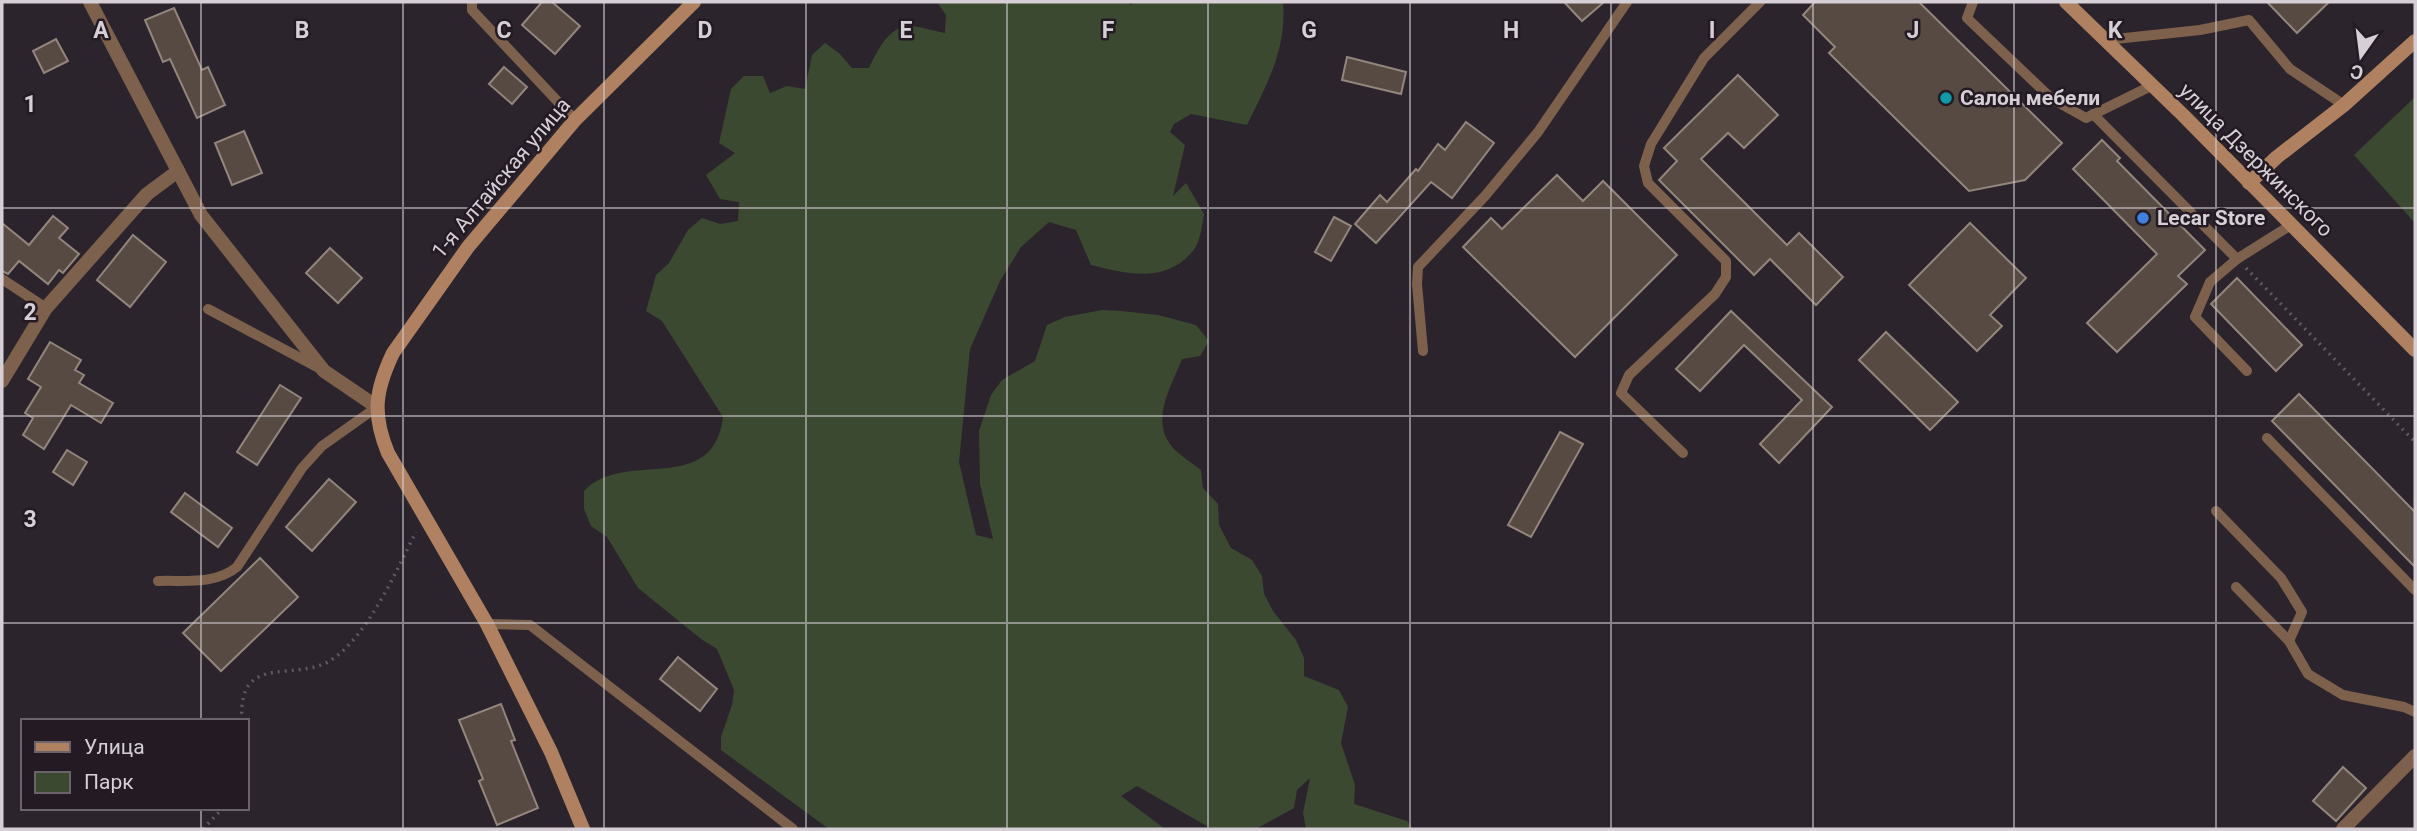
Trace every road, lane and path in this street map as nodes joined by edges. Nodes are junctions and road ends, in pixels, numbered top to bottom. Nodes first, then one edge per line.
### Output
1 (90, 2) edge
2 (472, 2) edge
3 (694, 2) edge
4 (1627, 2) edge
5 (1760, 2) edge
6 (1973, 2) edge
7 (2069, 3) edge
8 (2106, 40) junction
9 (2415, 41) edge
10 (2153, 85) junction
11 (2344, 105) junction
12 (2093, 114) junction
13 (575, 120) junction
14 (178, 171) junction
15 (2249, 183) junction
16 (2291, 225) junction
17 (2237, 259) junction
18 (2, 279) edge
19 (46, 308) junction
20 (208, 309) dead end
21 (2415, 350) edge
22 (1423, 351) dead end
23 (324, 371) junction
24 (2247, 371) dead end
25 (2, 381) edge
26 (377, 407) junction
27 (2267, 438) dead end
28 (2415, 442) edge
29 (1683, 453) dead end
30 (2216, 512) dead end
31 (424, 514) junction
32 (158, 581) dead end
33 (2236, 587) dead end
34 (2415, 590) edge
35 (488, 624) junction
36 (2289, 641) junction
37 (2415, 712) edge
38 (242, 719) edge
39 (2415, 756) edge
40 (221, 810) edge
41 (203, 829) edge
42 (583, 829) edge
43 (793, 829) edge
44 (2343, 829) edge

1 - 14 street
2 - 13 lane
3 - 13 street, 1-я Алтайская улица
4 - 22 lane
5 - 29 lane
6 - 12 lane
7 - 8 street, улица Дзержинского
8 - 10 street, улица Дзержинского
8 - 11 lane
9 - 11 street
10 - 12 lane
10 - 15 street, улица Дзержинского
11 - 15 street
12 - 17 lane
13 - 26 street, 1-я Алтайская улица
14 - 19 street
14 - 23 street
15 - 16 street, улица Дзержинского
16 - 17 lane
16 - 21 street, улица Дзержинского
17 - 24 lane
17 - 28 path
18 - 19 lane
19 - 25 street
20 - 23 lane
23 - 26 street
26 - 31 street, 1-я Алтайская улица
26 - 32 lane
27 - 34 lane
30 - 36 lane
31 - 35 street, 1-я Алтайская улица
31 - 38 path
33 - 36 lane
35 - 42 street, 1-я Алтайская улица
35 - 43 lane
36 - 37 lane
39 - 44 street
40 - 41 path

